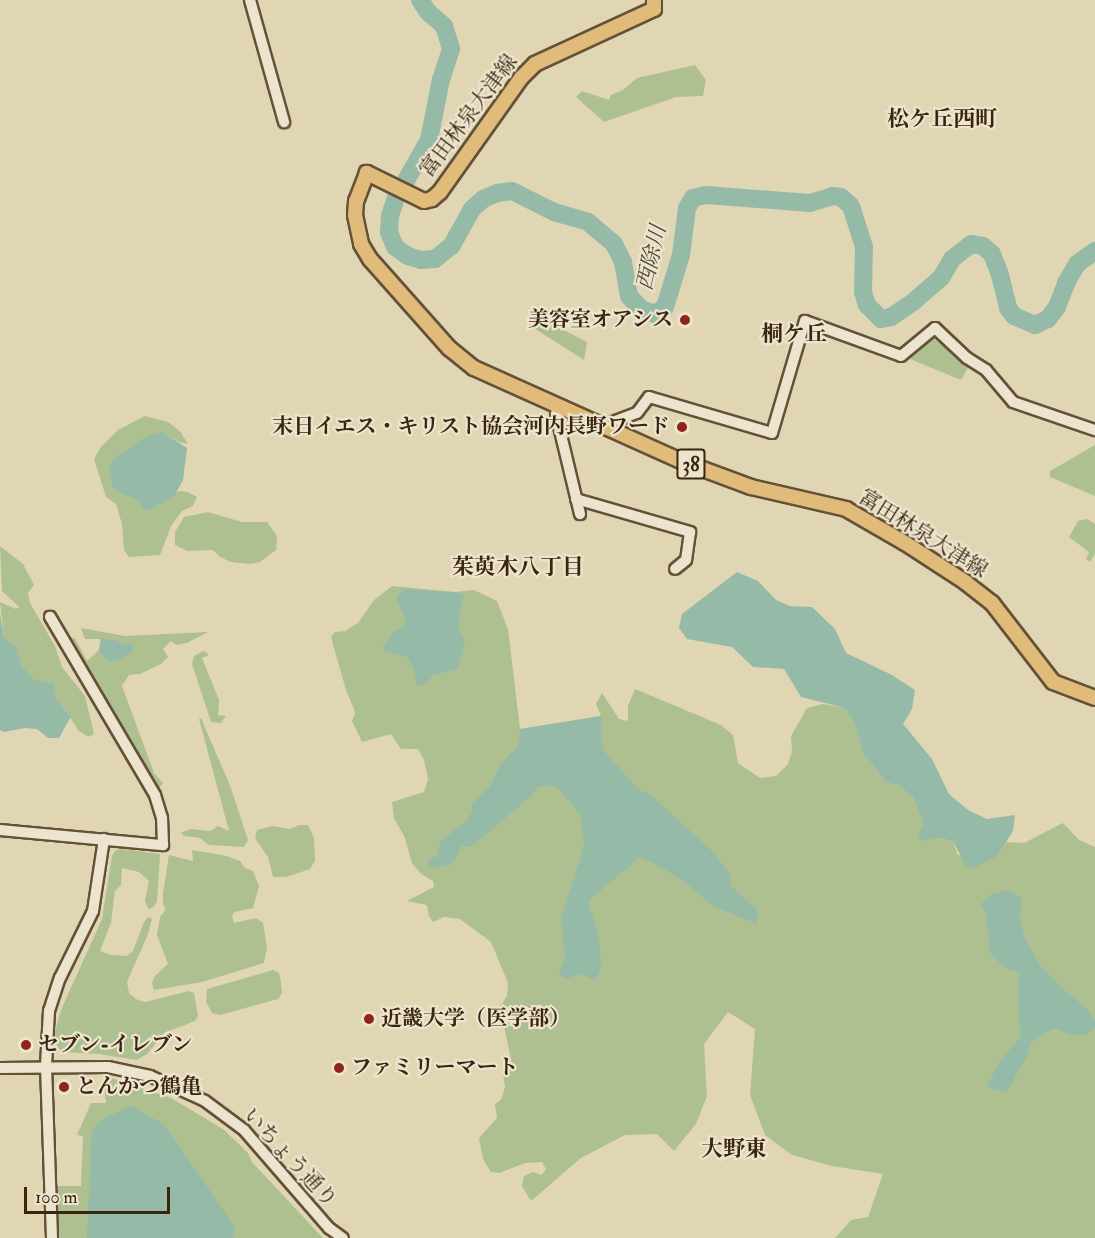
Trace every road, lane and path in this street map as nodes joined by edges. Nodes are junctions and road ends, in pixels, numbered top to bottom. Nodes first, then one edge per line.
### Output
1 (250, 0) edge
2 (654, 0) edge
3 (284, 122) dead end
4 (558, 406) junction
5 (605, 425) junction
6 (1095, 430) edge
7 (576, 499) junction
8 (580, 514) dead end
9 (675, 569) dead end
10 (50, 617) dead end
11 (1095, 698) edge
12 (0, 830) edge
13 (104, 839) junction
14 (46, 1066) junction
15 (0, 1068) edge
16 (52, 1238) edge
17 (343, 1238) edge

1 - 3 street
2 - 4 main road, 富田林泉大津線 / 38
4 - 5 main road, 富田林泉大津線 / 38
4 - 7 street
5 - 6 street
5 - 11 main road, 富田林泉大津線 / 38
7 - 8 street
7 - 9 street
10 - 13 street
12 - 13 street
13 - 14 street
14 - 15 street, いちょう通り
14 - 16 street
14 - 17 street, いちょう通り

